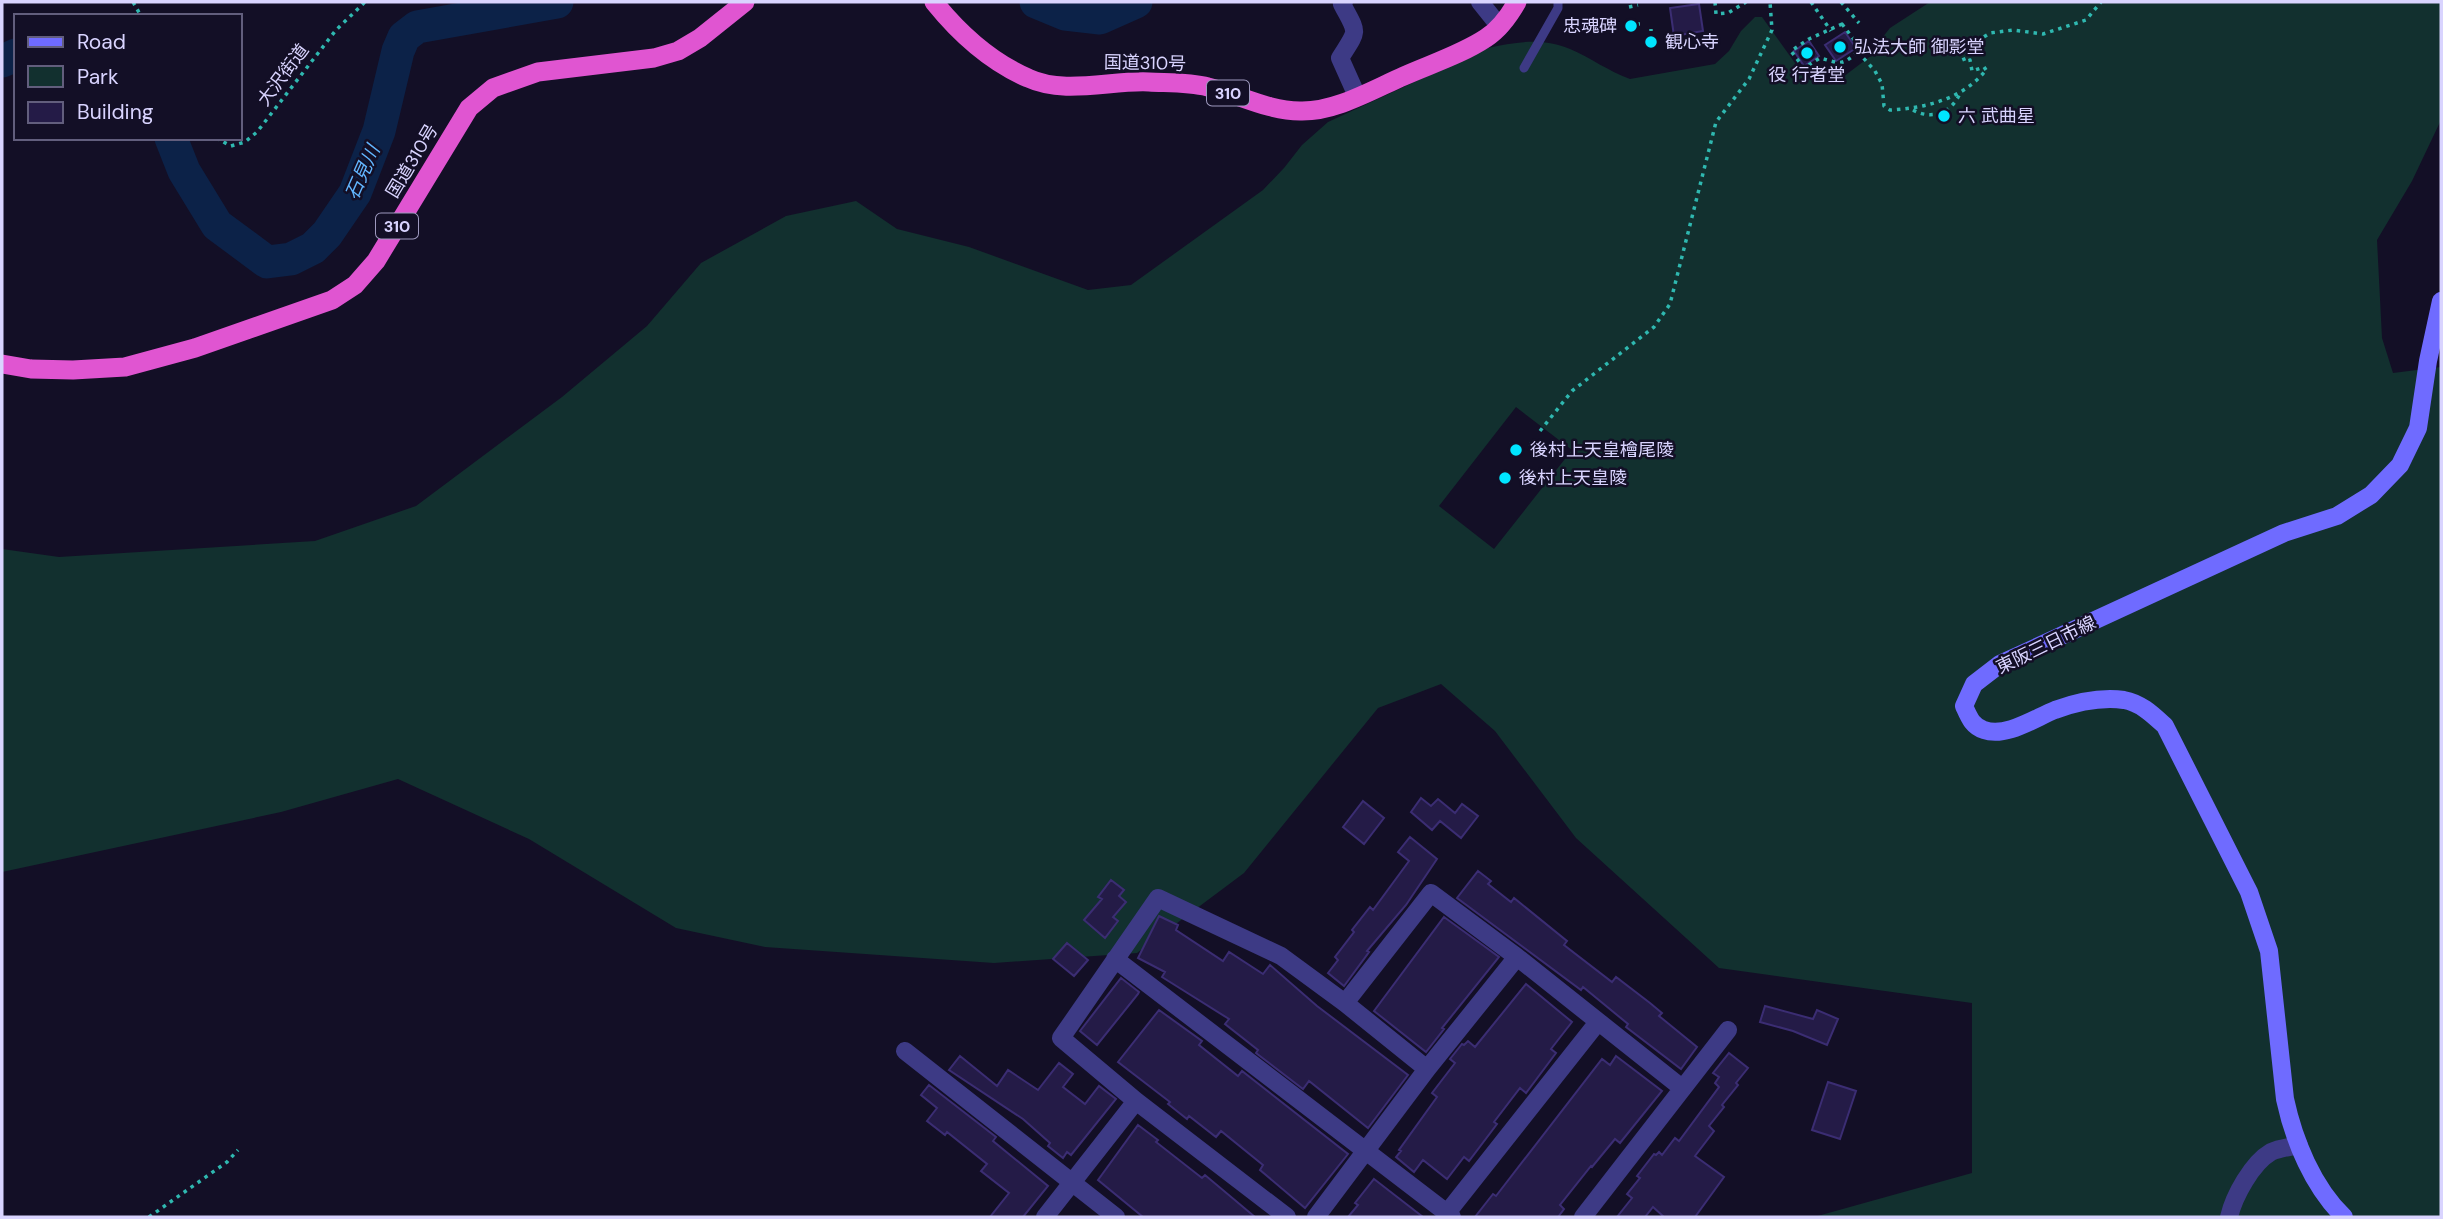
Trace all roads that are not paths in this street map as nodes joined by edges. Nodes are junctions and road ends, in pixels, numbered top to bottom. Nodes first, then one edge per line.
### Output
1 (745, 2) edge
2 (934, 2) edge
3 (1344, 2) edge
4 (1480, 2) edge
5 (1517, 2) edge
6 (1558, 2) edge
7 (1500, 27) junction
8 (1524, 68) dead end
9 (1357, 96) junction
10 (2441, 301) edge
11 (2, 364) edge
12 (1517, 957) junction
13 (1115, 959) junction
14 (1345, 1003) junction
15 (1598, 1022) junction
16 (1728, 1030) dead end
17 (905, 1051) dead end
18 (1427, 1069) junction
19 (1682, 1088) junction
20 (1136, 1101) junction
21 (2299, 1145) junction
22 (1365, 1152) junction
23 (1072, 1182) junction
24 (1450, 1215) edge
25 (1045, 1217) edge
26 (1116, 1217) edge
27 (1287, 1217) edge
28 (1316, 1217) edge
29 (1583, 1217) edge
30 (2229, 1217) edge
31 (2344, 1217) edge

1 - 11 highway, 国道310号 / 310
2 - 9 highway, 国道310号 / 310
3 - 9 street
4 - 7 street
5 - 7 highway, 国道310号 / 310
6 - 8 lane
7 - 9 highway, 国道310号 / 310
10 - 21 main road, 東阪三日市線
12 - 14 street
12 - 15 street
12 - 18 street
13 - 14 street
13 - 20 street
13 - 22 street
14 - 18 street
15 - 19 street
15 - 24 street
16 - 19 street
17 - 23 street
18 - 22 street
19 - 29 street
20 - 23 street
20 - 27 street
21 - 30 street
21 - 31 main road, 東阪三日市線
22 - 24 street
22 - 28 street
23 - 25 street
23 - 26 street

